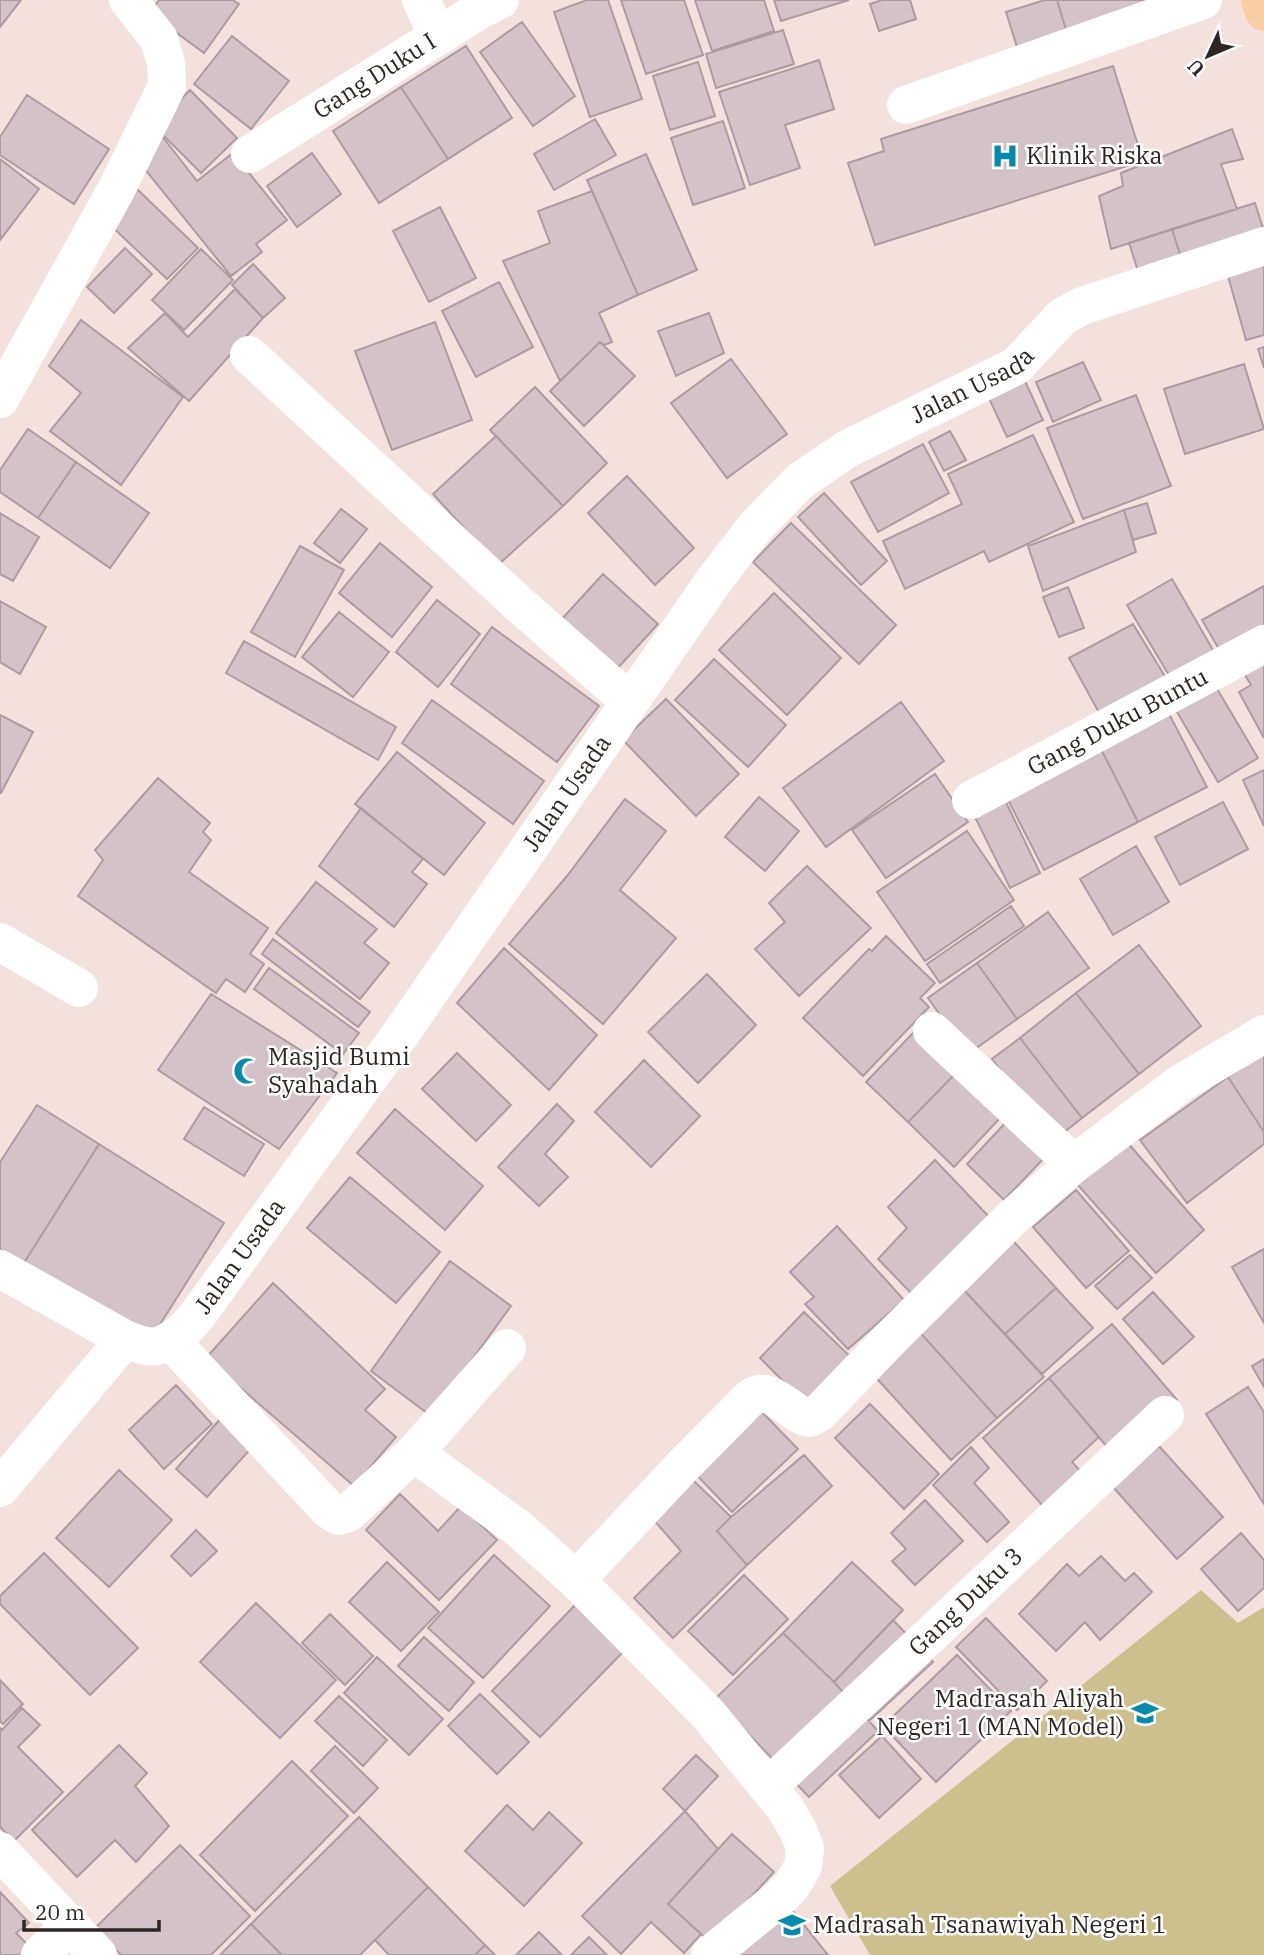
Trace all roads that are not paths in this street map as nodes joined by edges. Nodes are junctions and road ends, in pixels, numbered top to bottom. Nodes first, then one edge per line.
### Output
1 (128, 0) edge
2 (421, 0) edge
3 (500, 0) edge
4 (1203, 0) edge
5 (1260, 0) edge
6 (1264, 12) edge
7 (438, 36) junction
8 (906, 105) dead end
9 (250, 154) dead end
10 (1264, 246) edge
11 (249, 355) dead end
12 (0, 399) edge
13 (1264, 644) edge
14 (629, 701) junction
15 (971, 800) dead end
16 (0, 942) edge
17 (79, 988) dead end
18 (932, 1031) dead end
19 (1264, 1034) edge
20 (1074, 1164) junction
21 (0, 1269) edge
22 (125, 1339) junction
23 (170, 1340) junction
24 (507, 1348) dead end
25 (1165, 1415) dead end
26 (414, 1453) junction
27 (0, 1488) edge
28 (576, 1580) junction
29 (768, 1787) junction
30 (0, 1851) edge
31 (70, 1925) junction
32 (40, 1955) edge
33 (98, 1955) edge
34 (710, 1955) edge

1 - 12 street
2 - 7 street
3 - 7 street, Gang Duku I
4 - 8 street
5 - 6 highway
7 - 9 street, Gang Duku I
10 - 14 street, Jalan Usada
11 - 14 street
13 - 15 street, Gang Duku Buntu
14 - 23 street, Jalan Usada
16 - 17 street
18 - 20 street
19 - 20 street
20 - 28 street
21 - 22 street
22 - 23 street
22 - 27 street
23 - 26 street
24 - 26 street
25 - 29 street, Gang Duku 3
26 - 28 street
28 - 29 street
29 - 34 street
30 - 31 street
31 - 32 street
31 - 33 street

